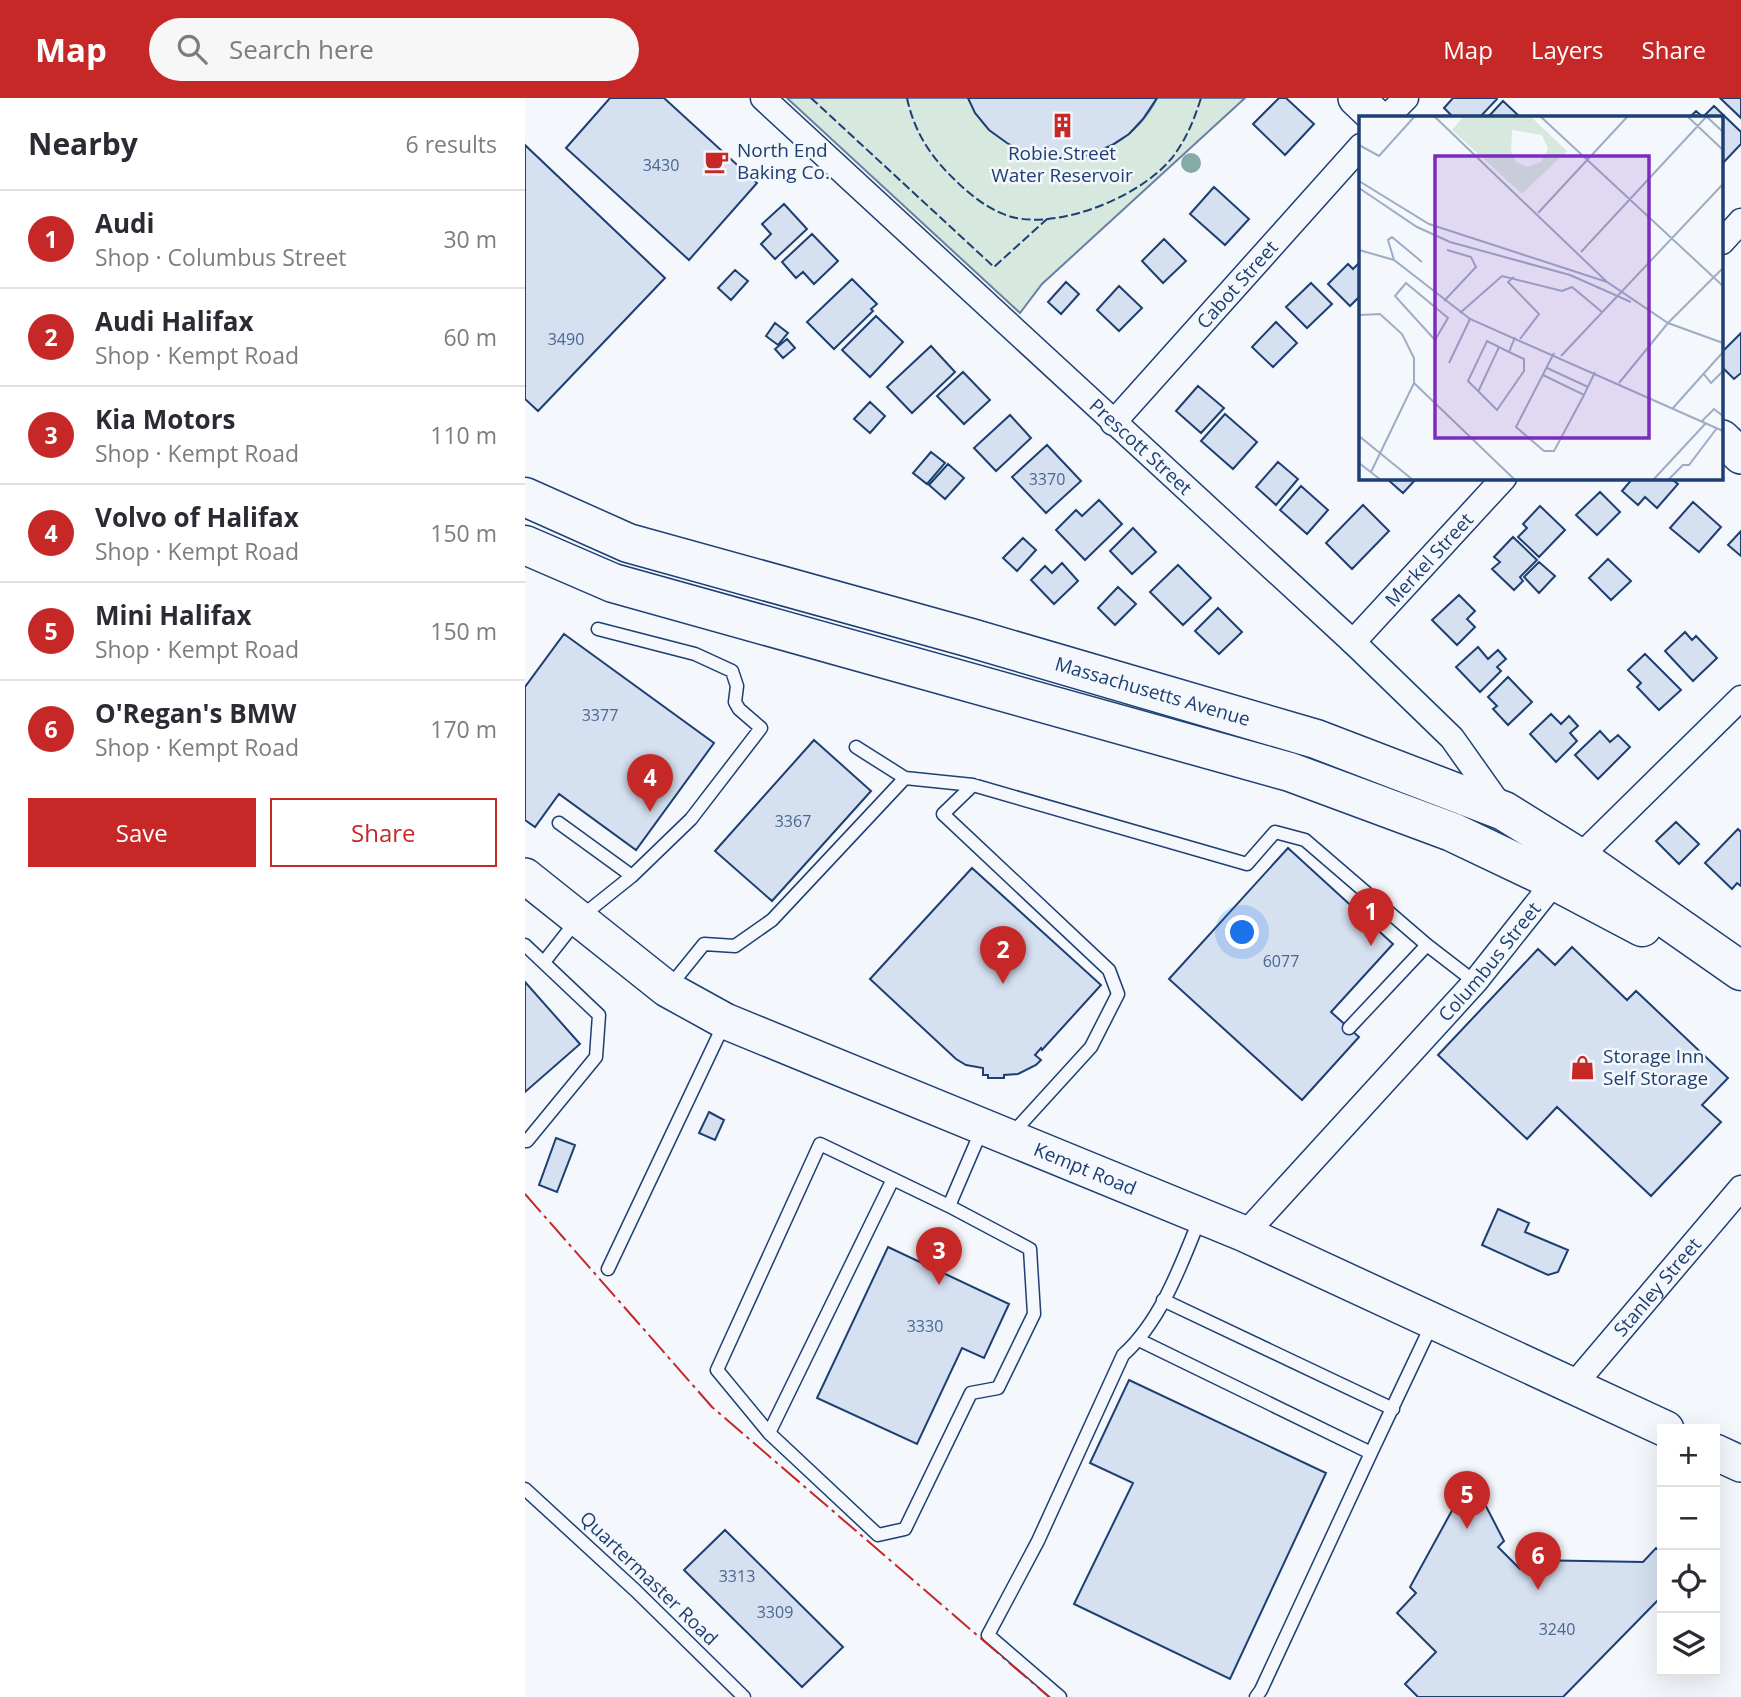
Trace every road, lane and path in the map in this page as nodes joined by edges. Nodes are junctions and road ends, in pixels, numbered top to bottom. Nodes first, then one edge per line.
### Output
1 (763, 98) edge
2 (1356, 98) edge
3 (1406, 98) edge
4 (1375, 116) edge
5 (1388, 116) edge
6 (1359, 148) edge
7 (1741, 221) edge
8 (1723, 241) edge
9 (1113, 423) junction
10 (1723, 439) edge
11 (1741, 456) edge
12 (1502, 480) edge
13 (525, 498) edge
14 (525, 545) edge
15 (598, 629) dead end
16 (1353, 642) junction
17 (1741, 698) edge
18 (856, 747) dead end
19 (905, 778) junction
20 (973, 785) junction
21 (1504, 811) junction
22 (559, 823) dead end
23 (1567, 869) junction
24 (525, 876) edge
25 (632, 876) junction
26 (577, 920) junction
27 (1427, 945) junction
28 (525, 946) edge
29 (544, 962) junction
30 (1741, 971) edge
31 (1741, 979) edge
32 (1475, 982) junction
33 (667, 989) junction
34 (725, 1021) junction
35 (1349, 1028) dead end
36 (997, 1131) junction
37 (525, 1141) edge
38 (893, 1179) junction
39 (1741, 1188) edge
40 (949, 1206) junction
41 (1201, 1215) junction
42 (1245, 1234) junction
43 (608, 1269) dead end
44 (1163, 1300) junction
45 (1434, 1320) junction
46 (1139, 1340) junction
47 (1573, 1386) junction
48 (1392, 1409) junction
49 (1657, 1425) edge
50 (769, 1433) junction
51 (1371, 1453) junction
52 (1720, 1454) edge
53 (1741, 1464) edge
54 (525, 1489) edge
55 (744, 1697) edge
56 (1060, 1697) edge
57 (1256, 1697) edge

1 - 9 street, Prescott Street
2 - 4 street
3 - 5 street
6 - 9 street, Cabot Street
7 - 8 street
9 - 16 street, Prescott Street
10 - 11 street
12 - 16 street, Merkel Street
13 - 21 main road, Massachusetts Avenue
14 - 23 main road, Massachusetts Avenue
15 - 25 lane
16 - 21 street, Prescott Street
17 - 23 street, Columbus Street
18 - 19 lane
19 - 20 lane
19 - 33 lane
20 - 27 lane
20 - 36 lane
21 - 23 main road, Massachusetts Avenue
22 - 25 lane
23 - 30 main road, Massachusetts Avenue
23 - 31 main road, Massachusetts Avenue
23 - 32 street, Columbus Street
24 - 26 street, Kempt Road
25 - 26 lane
26 - 29 lane
26 - 33 street, Kempt Road
27 - 32 lane
27 - 35 lane
28 - 29 lane
29 - 37 lane
32 - 42 street, Columbus Street
33 - 34 street, Kempt Road
34 - 36 street, Kempt Road
34 - 43 lane
36 - 40 lane
36 - 41 street, Kempt Road
38 - 40 lane
38 - 50 lane
38 - 50 lane
39 - 47 street, Stanley Street
40 - 50 lane
41 - 42 street, Kempt Road
41 - 44 lane
42 - 45 street, Kempt Road
44 - 46 lane
44 - 48 lane
45 - 47 street, Kempt Road
45 - 48 lane
46 - 51 lane
46 - 56 lane
47 - 49 street, Kempt Road
48 - 51 lane
51 - 57 lane
52 - 53 street
54 - 55 lane, Quartermaster Road

